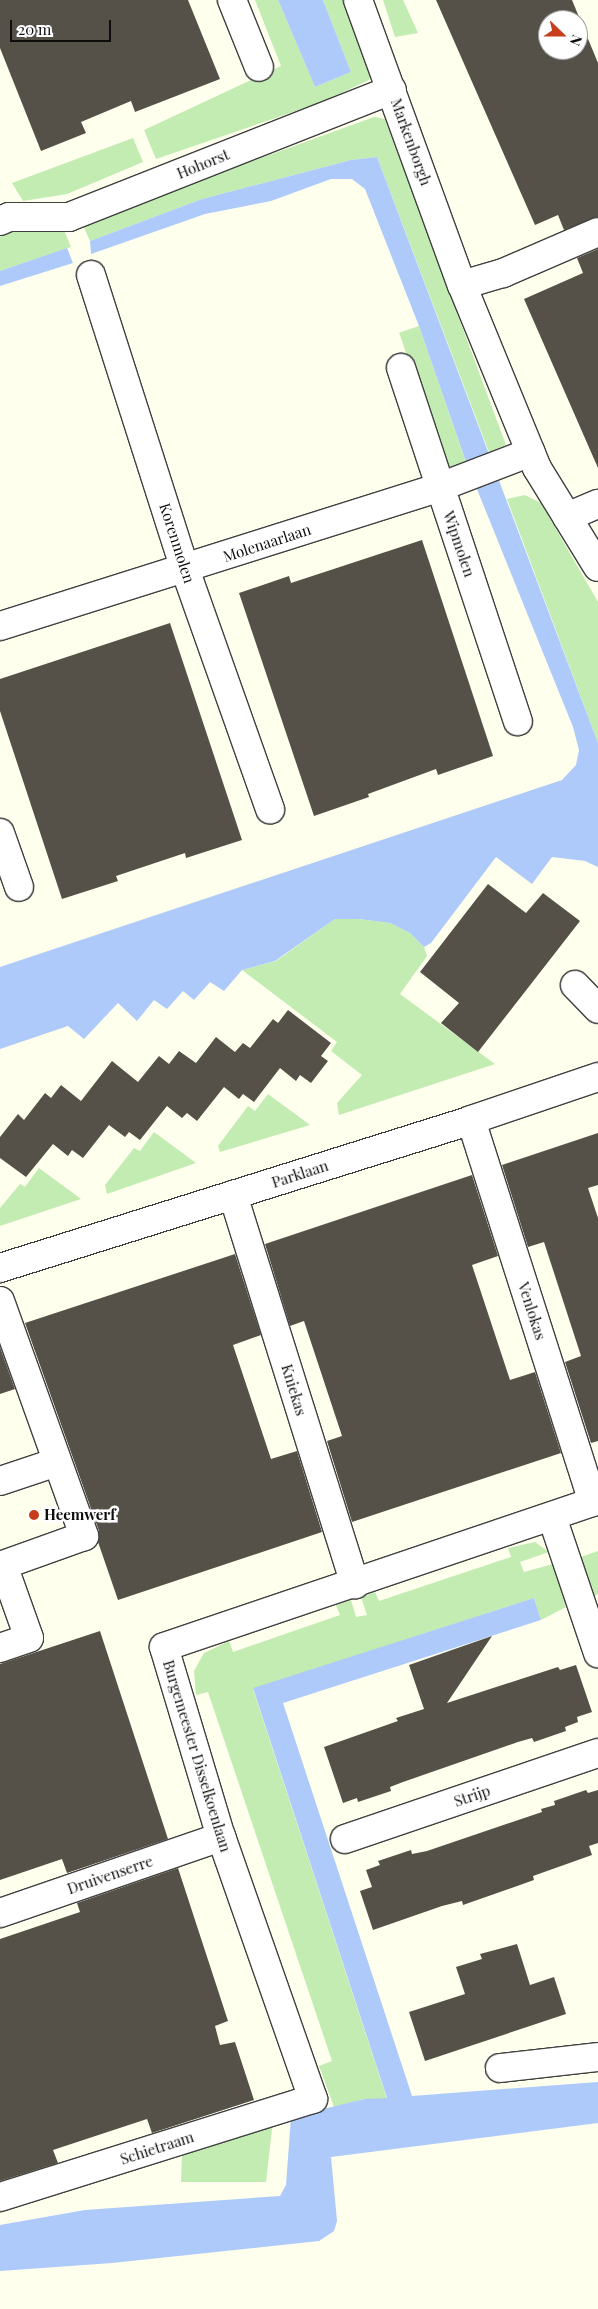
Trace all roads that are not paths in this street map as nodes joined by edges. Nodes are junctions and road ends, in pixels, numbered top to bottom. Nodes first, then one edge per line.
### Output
1 (232, 0) edge
2 (358, 0) edge
3 (259, 67) dead end
4 (392, 90) junction
5 (3, 212) edge
6 (598, 232) edge
7 (91, 275) dead end
8 (462, 285) junction
9 (401, 368) dead end
10 (522, 456) junction
11 (448, 484) junction
12 (598, 504) edge
13 (567, 517) junction
14 (598, 567) edge
15 (185, 569) junction
16 (0, 626) edge
17 (518, 721) dead end
18 (270, 808) dead end
19 (0, 833) edge
20 (19, 887) dead end
21 (575, 985) dead end
22 (598, 1009) edge
23 (598, 1077) edge
24 (471, 1120) junction
25 (233, 1195) junction
26 (0, 1268) edge
27 (0, 1301) edge
28 (57, 1462) junction
29 (0, 1481) edge
30 (596, 1501) edge
31 (552, 1517) junction
32 (355, 1584) junction
33 (0, 1648) edge
34 (598, 1653) edge
35 (598, 1752) edge
36 (221, 1837) junction
37 (345, 1839) dead end
38 (0, 1913) edge
39 (598, 2057) edge
40 (500, 2068) dead end
41 (313, 2099) joint
42 (0, 2197) edge

1 - 3 street
2 - 4 street, Markenborgh
4 - 5 street, Hohorst
4 - 8 street, Markenborgh
6 - 8 street
7 - 15 street, Korenmolen
8 - 10 street, Markenborgh
9 - 11 street, Wipmolen
10 - 11 street, Molenaarlaan
10 - 13 street, Markenborgh
11 - 15 street, Molenaarlaan
11 - 17 street, Wipmolen
12 - 13 street
13 - 14 street, Markenborgh
15 - 16 street, Molenaarlaan
15 - 18 street, Korenmolen
19 - 20 street
21 - 22 street
23 - 24 street, Parklaan
24 - 25 street, Parklaan
24 - 30 street, Venlokas
25 - 26 street, Parklaan
25 - 32 street, Kniekas
27 - 28 street
28 - 29 street
28 - 33 street
30 - 31 street, Burgemeester Disselkoenlaan
31 - 32 street, Burgemeester Disselkoenlaan
31 - 34 street
32 - 36 street, Burgemeester Disselkoenlaan
35 - 37 street, Strijp
36 - 38 street, Druivenserre
36 - 41 street, Burgemeester Disselkoenlaan
39 - 40 street
41 - 42 street, Schietraam

